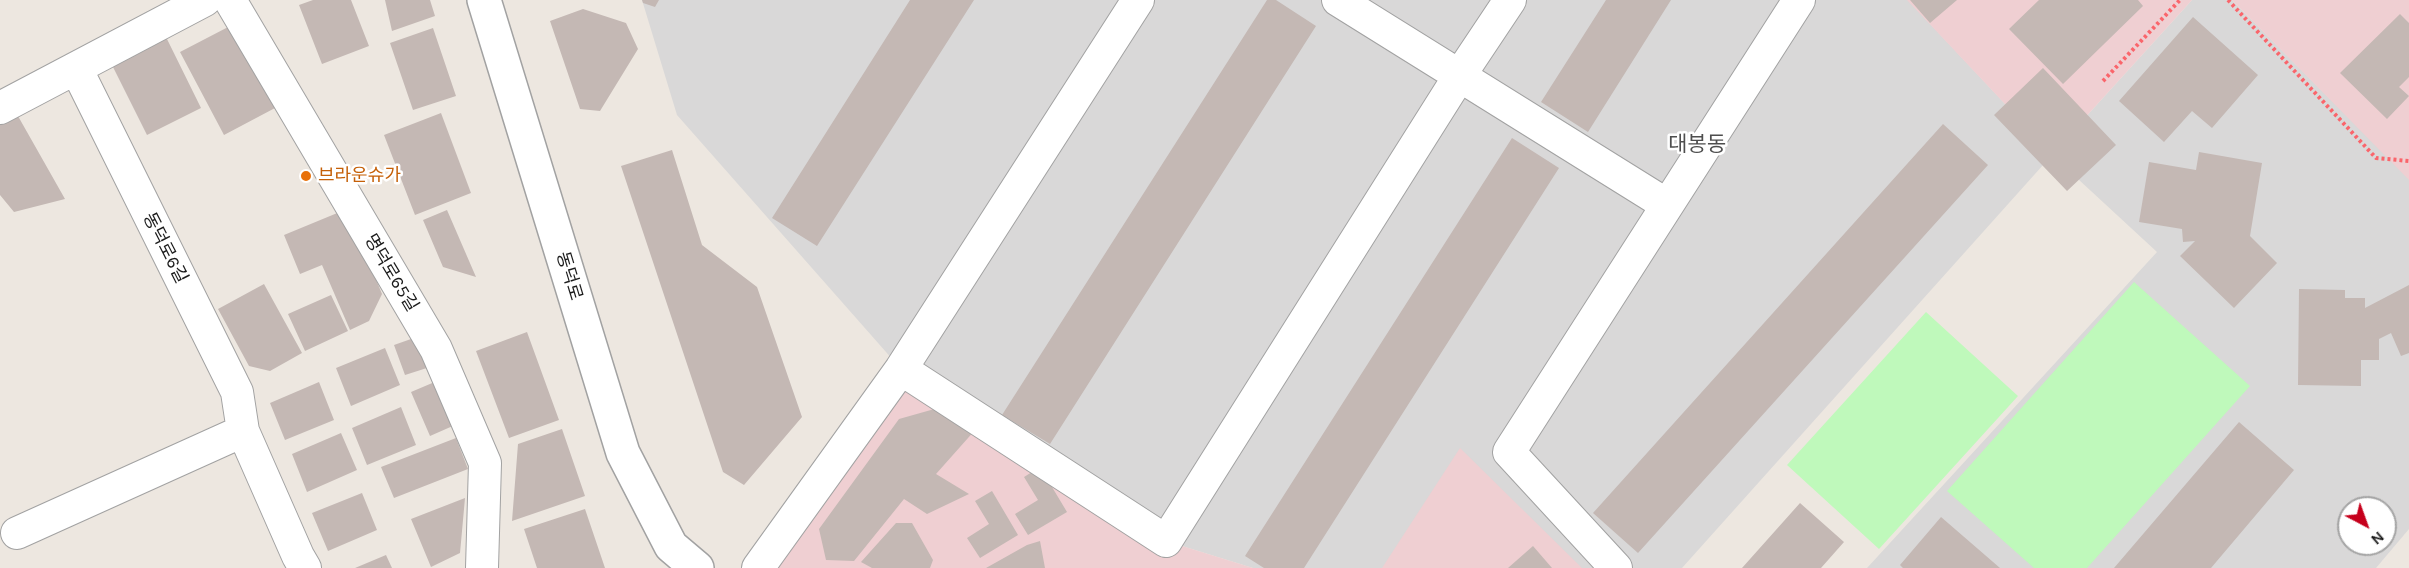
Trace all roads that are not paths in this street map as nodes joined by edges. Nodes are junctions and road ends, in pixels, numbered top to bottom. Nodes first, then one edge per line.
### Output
1 (205, 0) edge
2 (230, 0) edge
3 (484, 0) edge
4 (1138, 0) edge
5 (1338, 0) edge
6 (1510, 0) edge
7 (1799, 0) edge
8 (76, 68) junction
9 (1460, 75) junction
10 (0, 108) edge
11 (1668, 205) junction
12 (901, 369) junction
13 (243, 431) junction
14 (17, 533) dead end
15 (670, 557) edge
16 (305, 568) edge
17 (482, 568) edge
18 (697, 568) edge
19 (758, 568) edge
20 (1616, 568) edge

1 - 8 street
2 - 17 street, 명덕로65길
3 - 15 street, 동덕로
4 - 12 street
5 - 9 street
6 - 9 street
7 - 11 street
8 - 10 street
8 - 13 street, 동덕로6길
9 - 11 street
9 - 12 street
11 - 20 street
12 - 19 street
13 - 14 street
13 - 16 street
15 - 18 street, 동덕로

